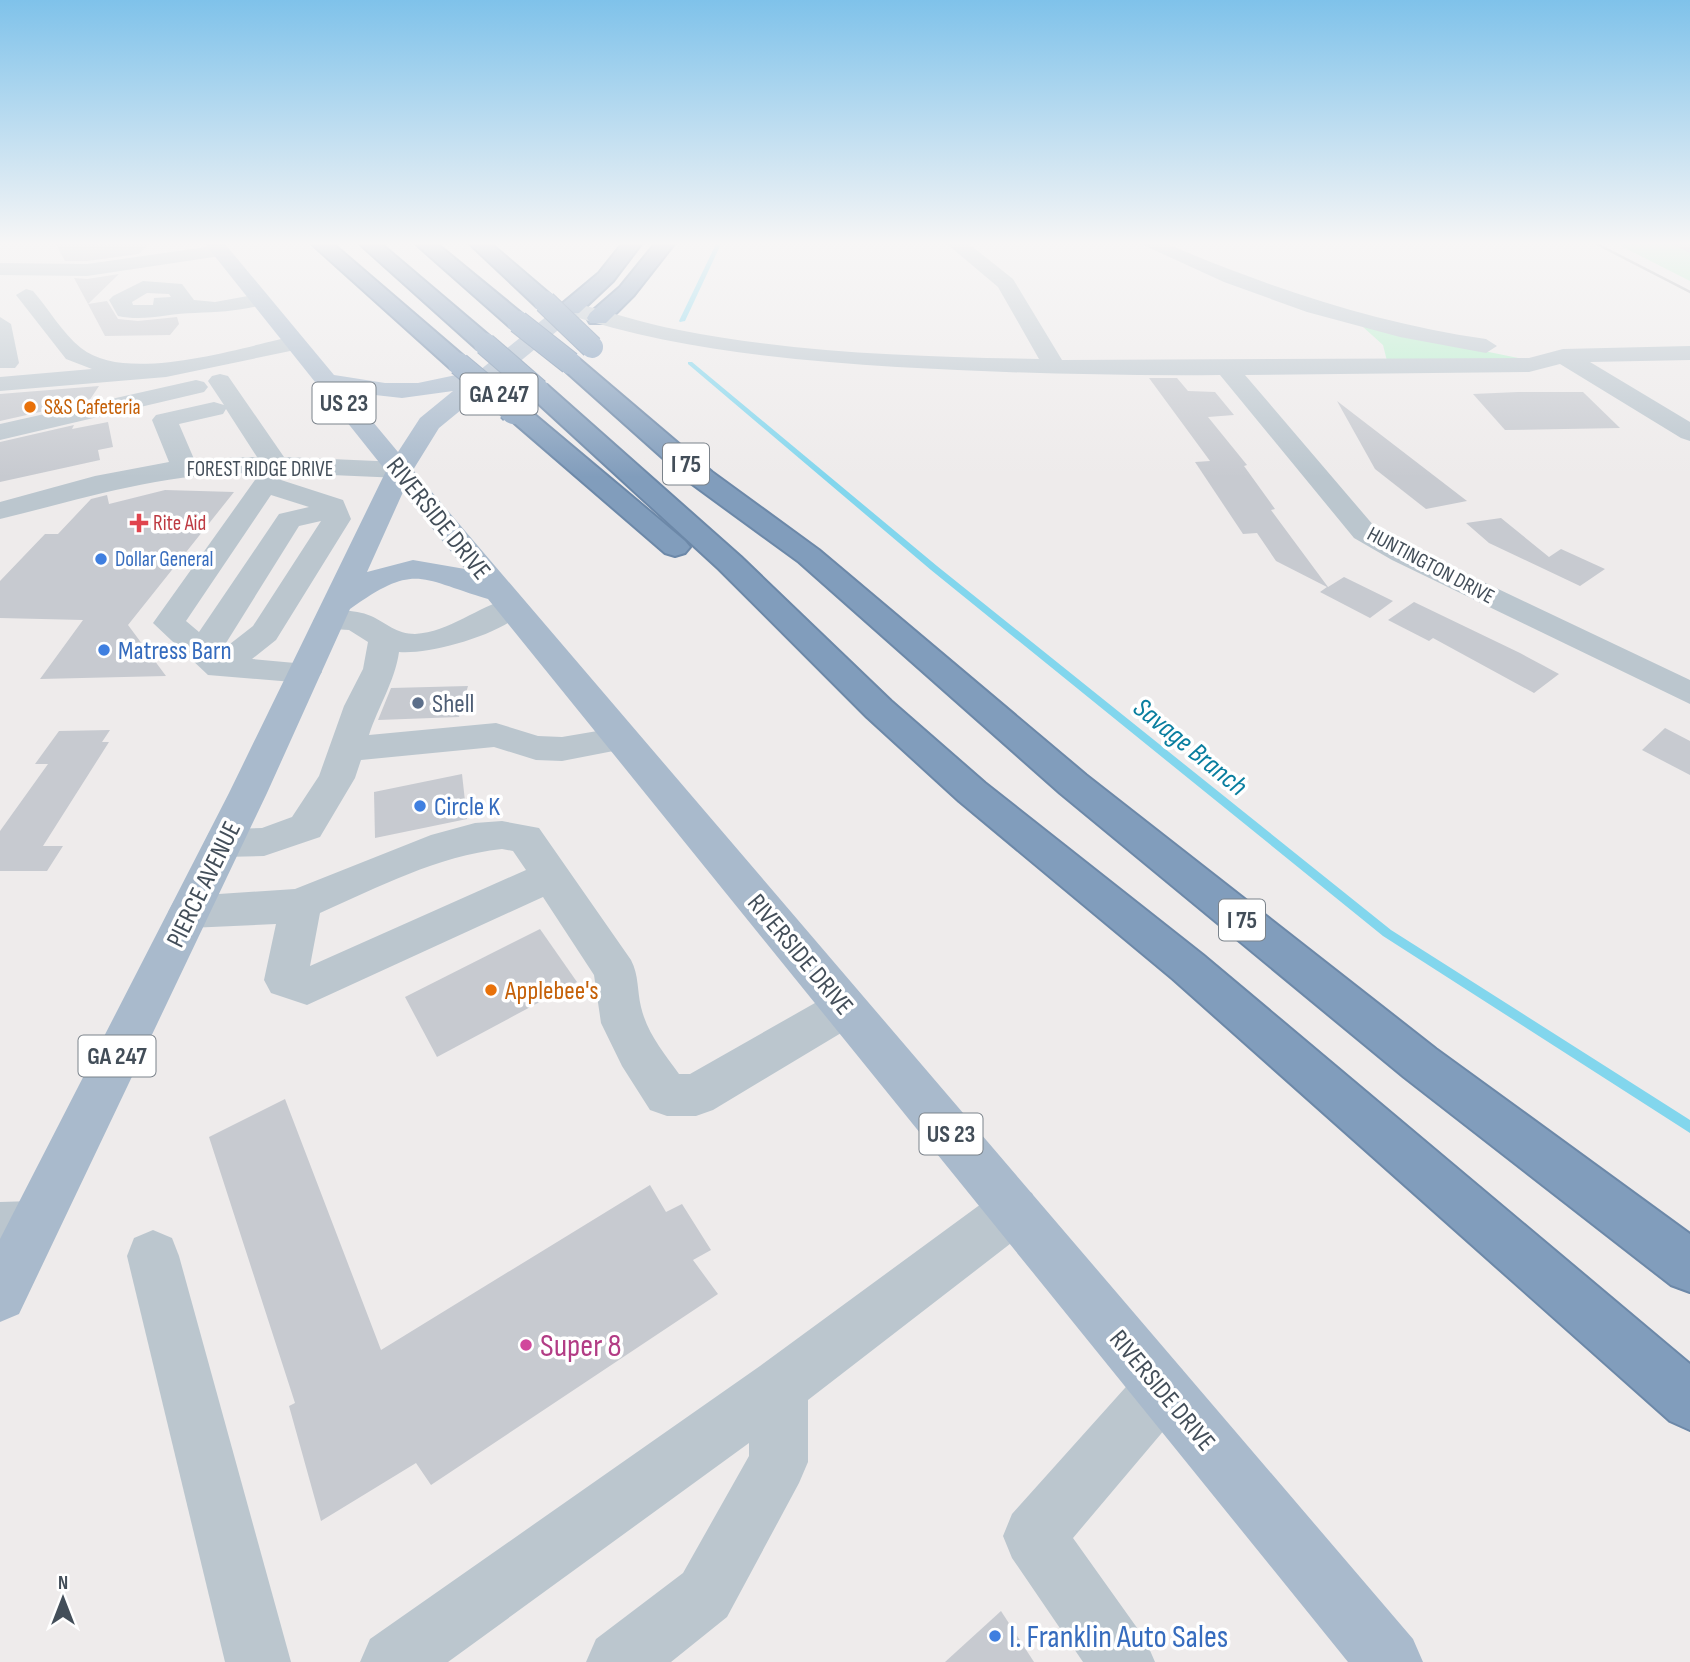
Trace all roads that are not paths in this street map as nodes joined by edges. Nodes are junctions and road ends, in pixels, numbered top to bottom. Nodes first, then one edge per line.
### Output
1 (48, 322) edge
2 (277, 322) edge
3 (410, 322) edge
4 (459, 322) edge
5 (517, 322) edge
6 (554, 322) edge
7 (565, 322) edge
8 (593, 322) edge
9 (611, 322) edge
10 (1028, 322) edge
11 (1344, 322) edge
12 (1366, 322) edge
13 (0, 324) edge
14 (287, 334) junction
15 (122, 346) dead end
16 (178, 346) dead end
17 (73, 351) junction
18 (1690, 354) edge
19 (1564, 356) junction
20 (612, 365) dead end
21 (1358, 366) junction
22 (1055, 367) junction
23 (1226, 367) junction
24 (3, 370) edge
25 (214, 371) junction
26 (125, 373) junction
27 (490, 373) junction
28 (325, 380) junction
29 (526, 400) junction
30 (235, 404) junction
31 (0, 432) edge
32 (1690, 433) edge
33 (721, 461) dead end
34 (185, 468) junction
35 (400, 470) junction
36 (271, 476) junction
37 (334, 510) junction
38 (0, 511) edge
39 (809, 556) junction
40 (506, 600) junction
41 (333, 613) junction
42 (385, 638) junction
43 (211, 659) junction
44 (305, 672) junction
45 (1690, 693) edge
46 (621, 739) junction
47 (347, 749) junction
48 (223, 843) junction
49 (551, 876) junction
50 (301, 904) junction
51 (189, 912) junction
52 (845, 1008) junction
53 (1014, 1210) junction
54 (16, 1226) edge
55 (153, 1256) dead end
56 (1690, 1266) edge
57 (0, 1295) edge
58 (780, 1386) junction
59 (1162, 1389) junction
60 (1690, 1401) edge
61 (258, 1662) edge
62 (393, 1662) edge
63 (619, 1662) edge
64 (1122, 1662) edge
65 (1390, 1662) edge

1 - 17 street
2 - 14 main road, RIVERSIDE DRIVE / US 23
3 - 29 highway, bridge
4 - 29 highway, I 75, bridge
5 - 39 highway, I 75, bridge
6 - 27 main road, PIERCE AVENUE / GA 247
7 - 20 highway, bridge
8 - 35 main road, PIERCE AVENUE / GA 247
9 - 22 street
10 - 22 street
11 - 21 street
12 - 19 street
13 - 24 street
14 - 16 street
14 - 25 street
14 - 28 main road, RIVERSIDE DRIVE / US 23
15 - 17 street
17 - 24 street
17 - 26 street
18 - 19 street
19 - 21 street
19 - 32 street
21 - 23 street
22 - 23 street
23 - 45 street, HUNTINGTON DRIVE
24 - 26 street
25 - 26 street
25 - 30 street
25 - 31 street
27 - 28 main road
27 - 35 main road, PIERCE AVENUE / GA 247
28 - 35 main road, RIVERSIDE DRIVE / US 23
29 - 60 highway, I 75
30 - 34 street
30 - 36 street
33 - 39 highway
34 - 36 street, FOREST RIDGE DRIVE
34 - 38 street, FOREST RIDGE DRIVE
35 - 36 street, FOREST RIDGE DRIVE
35 - 40 main road, RIVERSIDE DRIVE / US 23
35 - 41 main road, PIERCE AVENUE / GA 247
36 - 37 street
36 - 43 street
37 - 43 street
37 - 43 street
39 - 56 highway, I 75
40 - 41 main road
40 - 42 street
40 - 46 main road, RIVERSIDE DRIVE / US 23
41 - 42 street
41 - 44 main road, PIERCE AVENUE / GA 247
42 - 47 street
43 - 44 street
44 - 48 main road, PIERCE AVENUE / GA 247
46 - 47 street
46 - 52 main road, RIVERSIDE DRIVE / US 23
47 - 48 street
48 - 51 main road, PIERCE AVENUE / GA 247
49 - 50 street
49 - 50 street
49 - 52 street
50 - 51 street
51 - 54 main road, PIERCE AVENUE / GA 247
52 - 53 main road, RIVERSIDE DRIVE / US 23
53 - 58 street
53 - 59 main road, RIVERSIDE DRIVE / US 23
54 - 57 main road, PIERCE AVENUE / GA 247
55 - 61 street
58 - 62 street
58 - 63 street
59 - 64 street
59 - 65 main road, RIVERSIDE DRIVE / US 23

